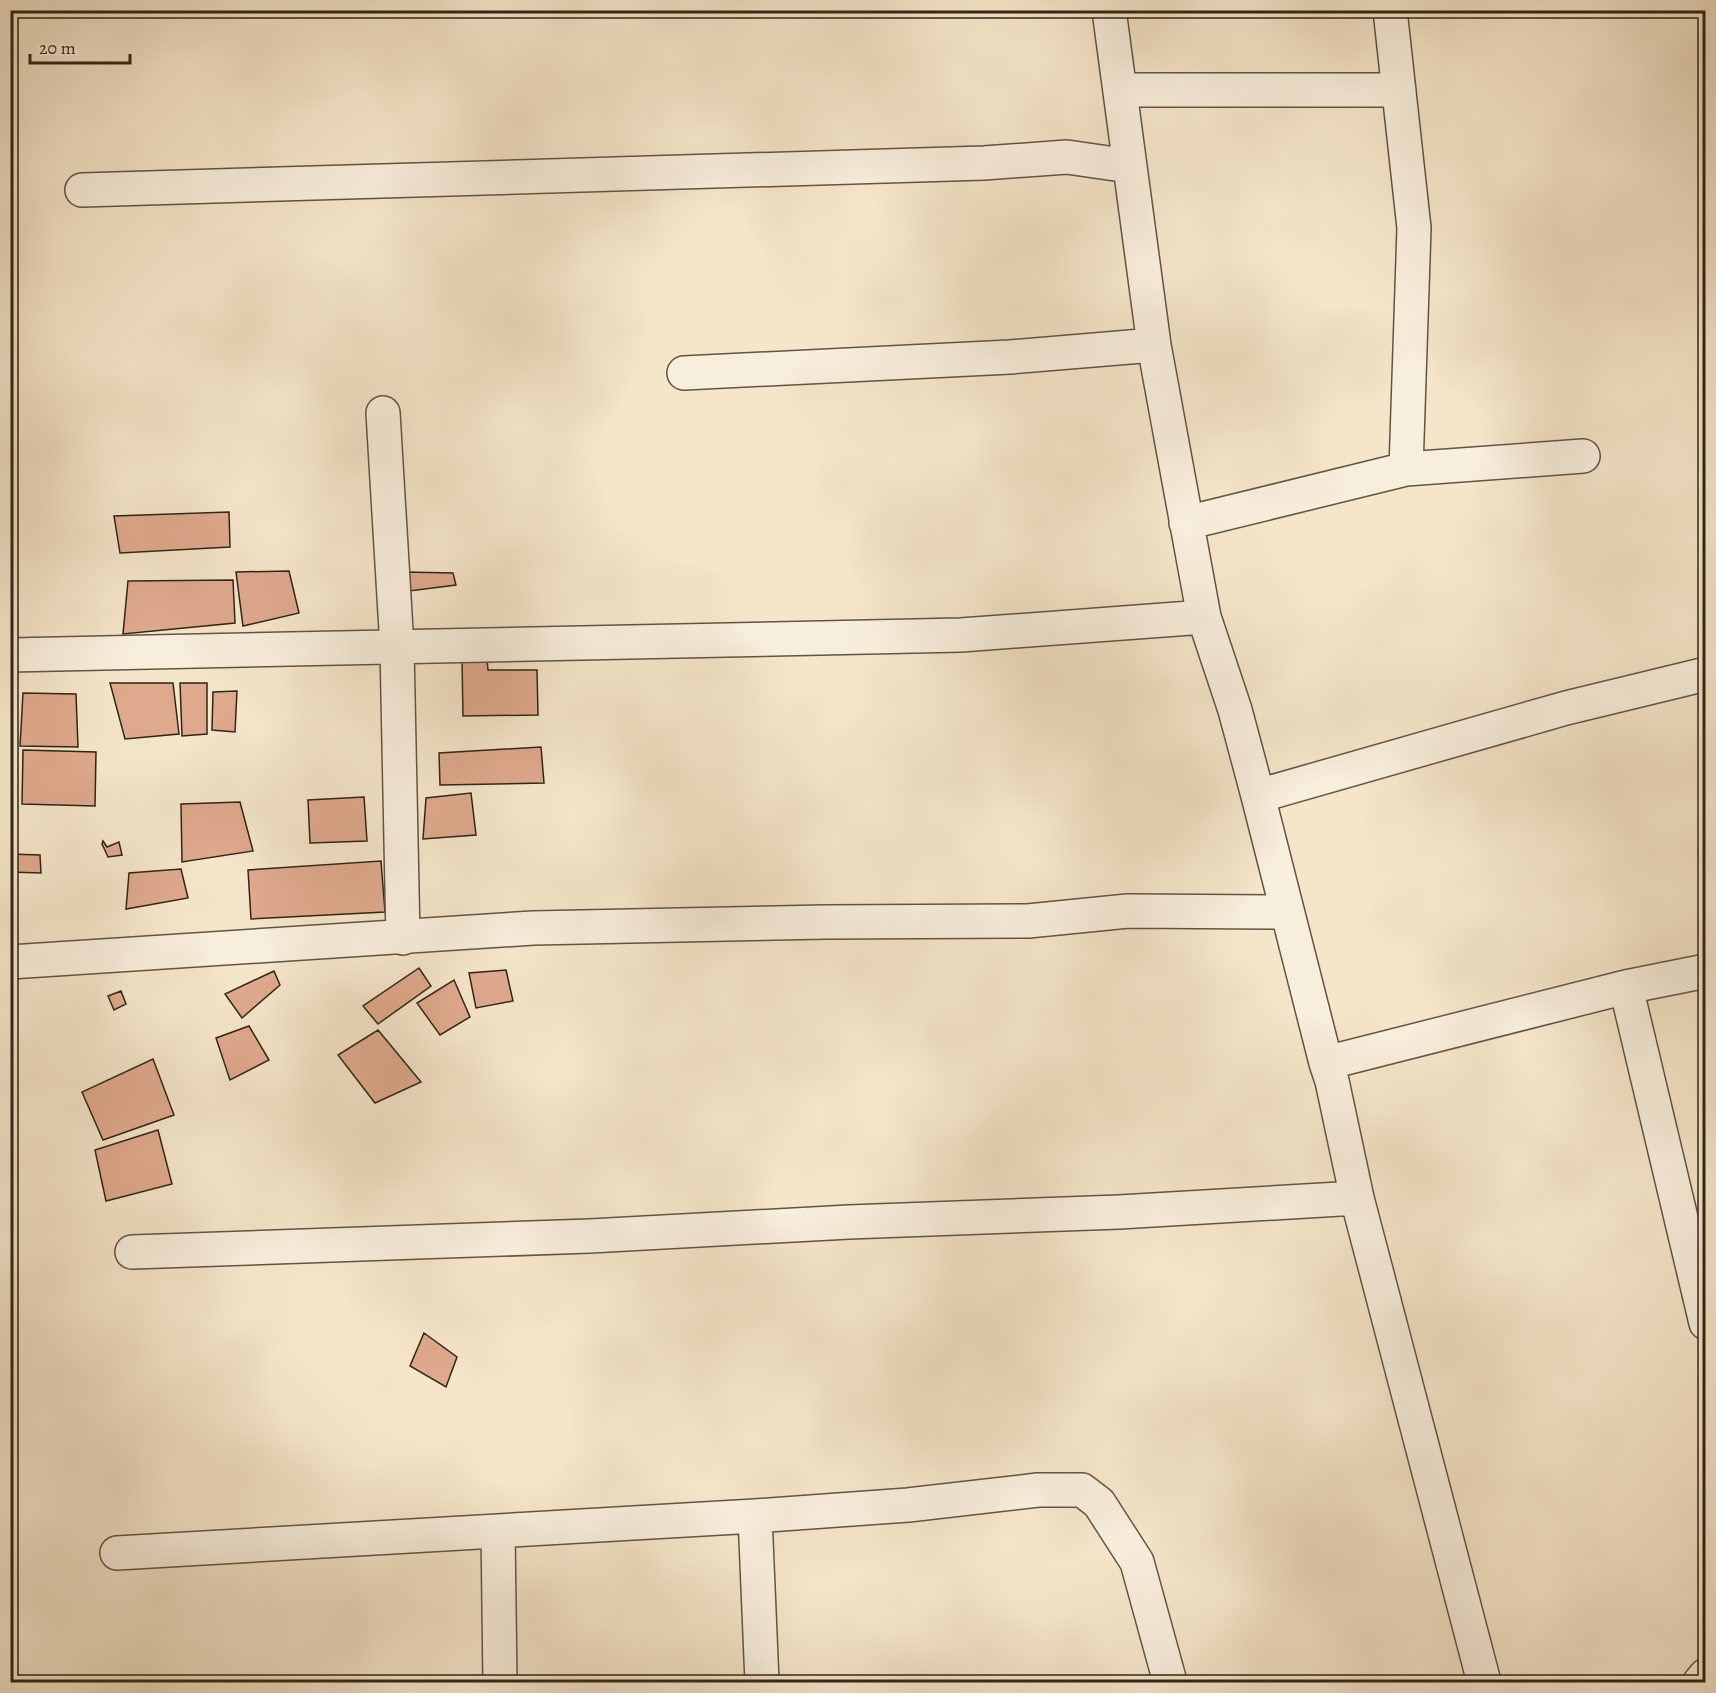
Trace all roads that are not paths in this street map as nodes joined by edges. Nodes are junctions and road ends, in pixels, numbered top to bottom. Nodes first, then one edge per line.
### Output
1 (1109, 10) edge
2 (1390, 10) edge
3 (1120, 90) junction
4 (1399, 90) junction
5 (1129, 166) junction
6 (82, 190) dead end
7 (1154, 345) junction
8 (684, 373) dead end
9 (383, 413) dead end
10 (1582, 456) dead end
11 (1406, 469) junction
12 (1186, 523) junction
13 (1204, 617) junction
14 (397, 647) junction
15 (10, 655) edge
16 (1706, 674) edge
17 (1258, 796) junction
18 (1287, 912) junction
19 (403, 938) junction
20 (10, 962) edge
21 (1706, 971) edge
22 (1626, 987) junction
23 (1326, 1063) junction
24 (1357, 1198) junction
25 (132, 1252) dead end
26 (1706, 1323) edge
27 (755, 1516) junction
28 (498, 1531) junction
29 (117, 1552) dead end
30 (1706, 1675) edge
31 (500, 1683) edge
32 (762, 1683) edge
33 (1170, 1683) edge
34 (1484, 1683) edge
35 (1700, 1683) edge

1 - 3 street
2 - 4 street
3 - 4 street
3 - 5 street
4 - 11 street
5 - 6 street
5 - 7 street
7 - 8 street
7 - 12 street
9 - 14 street
10 - 11 street
11 - 12 street
12 - 13 street
13 - 14 street
13 - 17 street
14 - 15 street
14 - 19 street
16 - 17 street
17 - 18 street
18 - 19 street
18 - 23 street
19 - 20 street
21 - 22 street
22 - 23 street
22 - 26 street
23 - 24 street
24 - 25 street
24 - 34 street
27 - 28 street
27 - 32 street
27 - 33 street
28 - 29 street
28 - 31 street
30 - 35 street

